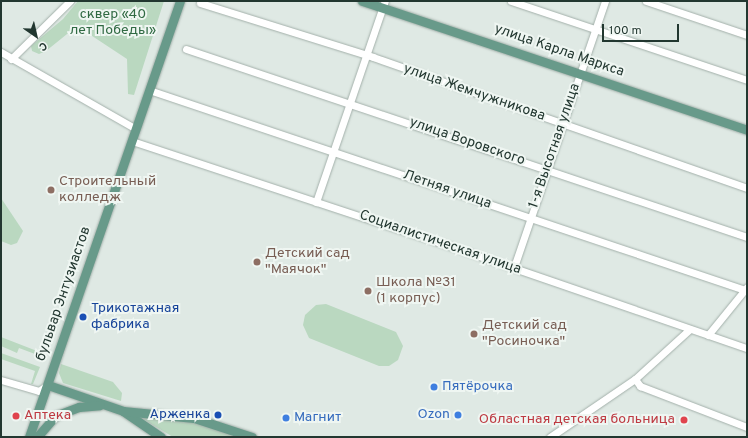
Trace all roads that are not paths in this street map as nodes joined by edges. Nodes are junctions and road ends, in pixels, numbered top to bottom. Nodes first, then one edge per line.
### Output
1 (70, 1) edge
2 (180, 1) edge
3 (362, 1) edge
4 (511, 1) edge
5 (605, 1) edge
6 (646, 1) edge
7 (200, 3) dead end
8 (384, 4) edge
9 (595, 29) junction
10 (747, 34) edge
11 (186, 49) dead end
12 (1, 52) edge
13 (366, 55) junction
14 (12, 59) junction
15 (580, 73) junction
16 (747, 80) edge
17 (149, 90) junction
18 (350, 103) junction
19 (563, 124) junction
20 (136, 128) junction
21 (747, 130) edge
22 (132, 141) junction
23 (334, 151) junction
24 (547, 169) junction
25 (747, 188) edge
26 (316, 202) junction
27 (530, 218) junction
28 (747, 237) edge
29 (514, 268) junction
30 (746, 289) edge
31 (690, 330) junction
32 (708, 335) junction
33 (747, 348) edge
34 (635, 379) junction
35 (1, 380) edge
36 (48, 385) junction
37 (107, 406) junction
38 (123, 411) junction
39 (747, 427) edge
40 (29, 437) edge
41 (37, 437) edge
42 (161, 437) edge
43 (252, 437) edge
44 (550, 437) edge

1 - 14 street
2 - 17 main road, бульвар Энтузиастов
3 - 8 main road, улица Карла Маркса
4 - 9 street
5 - 9 street, 1-я Высотная улица
6 - 10 street
7 - 13 street, улица Жемчужникова
8 - 13 street
8 - 15 main road, улица Карла Маркса
9 - 15 street, 1-я Высотная улица
9 - 16 street
11 - 18 street, улица Воровского
12 - 14 street
13 - 18 street
13 - 19 street, улица Жемчужникова
14 - 20 street
15 - 19 street, 1-я Высотная улица
15 - 21 main road, улица Карла Маркса
17 - 20 main road, бульвар Энтузиастов
17 - 23 street, Летняя улица
18 - 23 street
18 - 24 street, улица Воровского
19 - 24 street, 1-я Высотная улица
19 - 25 street, улица Жемчужникова
20 - 22 main road, бульвар Энтузиастов
22 - 26 street, Социалистическая улица
22 - 36 main road, бульвар Энтузиастов
23 - 26 street
23 - 27 street, Летняя улица
24 - 27 street, 1-я Высотная улица
24 - 28 street, улица Воровского
26 - 29 street, Социалистическая улица
27 - 29 street, 1-я Высотная улица
27 - 30 street, Летняя улица
29 - 31 street, Социалистическая улица
30 - 32 street
31 - 32 street, Социалистическая улица
31 - 34 street
32 - 33 street, Социалистическая улица
34 - 39 street
34 - 44 street
35 - 36 street
36 - 37 main road
36 - 40 main road, бульвар Энтузиастов
37 - 38 main road
37 - 41 main road
38 - 42 main road
38 - 43 main road

